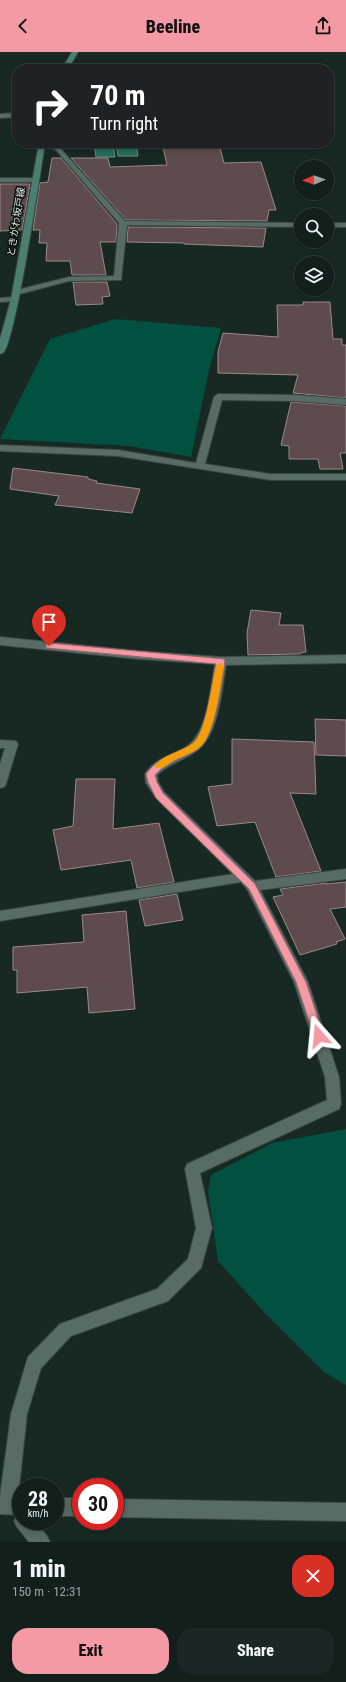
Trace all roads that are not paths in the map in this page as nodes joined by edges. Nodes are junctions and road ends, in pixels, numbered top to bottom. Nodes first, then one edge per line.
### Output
1 (75, 52) edge
2 (68, 64) edge
3 (0, 116) edge
4 (12, 116) edge
5 (42, 148) edge
6 (56, 148) edge
7 (0, 180) edge
8 (34, 180) junction
9 (122, 223) junction
10 (294, 225) edge
11 (334, 225) edge
12 (346, 225) edge
13 (15, 296) junction
14 (0, 300) edge
15 (3, 334) edge
16 (0, 351) edge
17 (346, 402) edge
18 (0, 448) edge
19 (200, 467) junction
20 (346, 477) edge
21 (0, 641) edge
22 (346, 659) edge
23 (221, 661) junction
24 (0, 744) edge
25 (0, 784) edge
26 (346, 874) edge
27 (248, 882) junction
28 (0, 916) edge
29 (10, 1506) edge
30 (124, 1508) edge
31 (346, 1512) edge
32 (31, 1530) edge
33 (41, 1542) edge

1 - 2 main road
3 - 4 street
5 - 8 main road, ときがわ坂戸線
6 - 9 street
7 - 8 street
8 - 13 main road, ときがわ坂戸線
9 - 10 street
9 - 13 street
11 - 12 street
13 - 14 street
13 - 15 main road, ときがわ坂戸線
15 - 16 main road, ときがわ坂戸線
17 - 19 street
18 - 19 street
19 - 20 street
21 - 23 street
22 - 23 street
23 - 27 street
24 - 25 street
26 - 27 street
27 - 28 street
27 - 29 street
30 - 31 street
32 - 33 street

